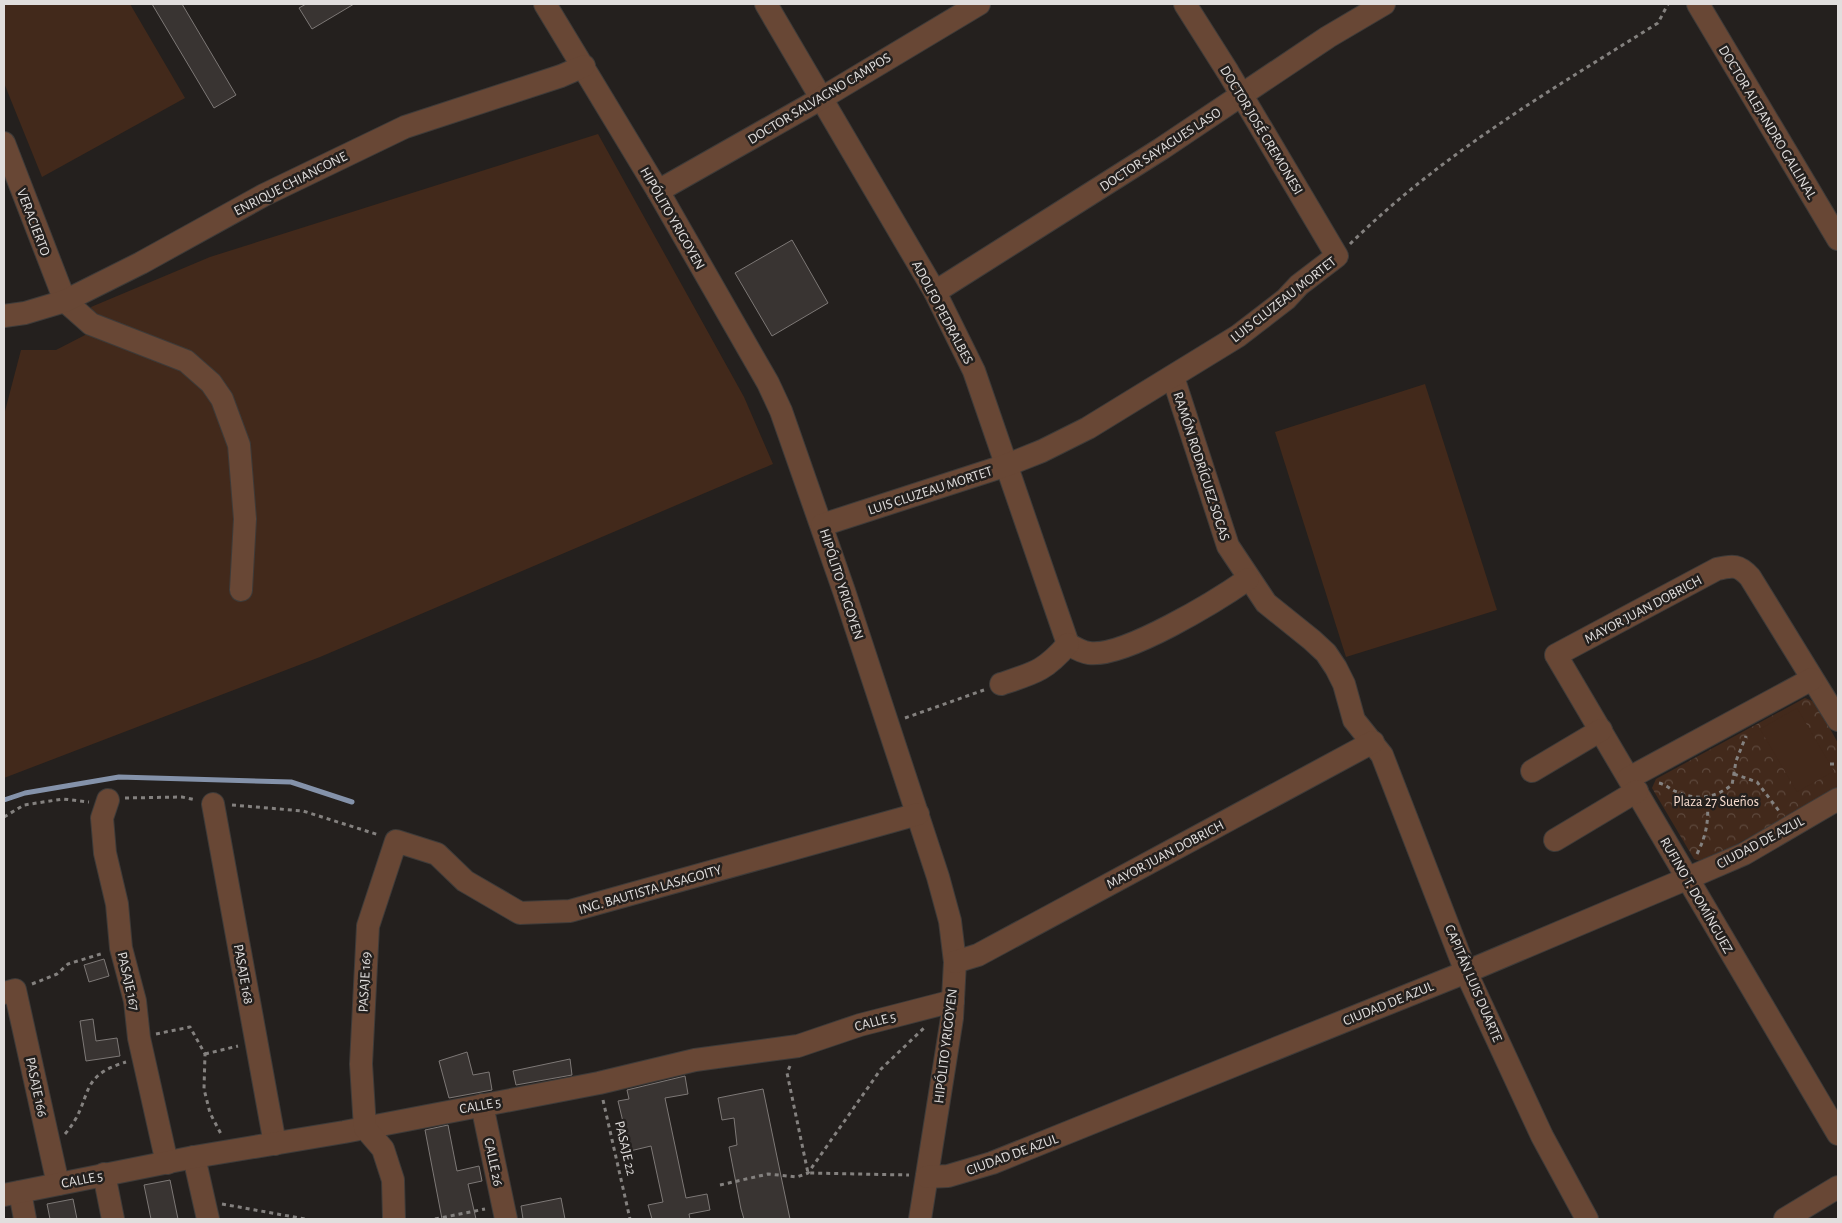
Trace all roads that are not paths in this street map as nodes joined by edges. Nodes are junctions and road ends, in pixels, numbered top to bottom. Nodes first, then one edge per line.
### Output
1 (545, 4) edge
2 (766, 4) edge
3 (979, 4) edge
4 (1184, 4) edge
5 (1384, 4) edge
6 (1698, 4) edge
7 (584, 66) junction
8 (1241, 95) junction
9 (822, 98) junction
10 (4, 143) edge
11 (658, 191) junction
12 (1838, 240) edge
13 (1337, 256) joint
14 (935, 292) junction
15 (65, 301) junction
16 (4, 316) edge
17 (1173, 377) junction
18 (1007, 465) junction
19 (822, 525) junction
20 (1248, 578) junction
21 (241, 590) dead end
22 (1068, 644) junction
23 (1556, 655) joint
24 (1812, 679) junction
25 (1001, 684) road end
26 (1838, 720) edge
27 (1601, 730) junction
28 (1373, 742) junction
29 (1532, 771) dead end
30 (1633, 785) junction
31 (1838, 799) edge
32 (108, 800) dead end
33 (213, 804) dead end
34 (918, 814) junction
35 (1554, 840) dead end
36 (396, 841) joint
37 (1686, 879) junction
38 (954, 962) junction
39 (1466, 972) junction
40 (10, 991) edge
41 (944, 1003) junction
42 (482, 1105) junction
43 (365, 1128) junction
44 (1838, 1134) edge
45 (275, 1144) junction
46 (194, 1157) junction
47 (167, 1162) junction
48 (104, 1174) junction
49 (927, 1177) junction
50 (58, 1184) junction
51 (1838, 1188) edge
52 (12, 1193) edge
53 (206, 1210) edge
54 (504, 1212) edge
55 (25, 1219) edge
56 (113, 1219) edge
57 (394, 1219) edge
58 (920, 1219) edge
59 (1587, 1219) edge
60 (1785, 1219) edge

1 - 7 street, HIPÓLITO YRIGOYEN
2 - 9 street, ADOLFO PEDRALBES
3 - 9 street, DOCTOR SALVAGNO CAMPOS
4 - 8 street, DOCTOR JOSÉ CREMONESI
5 - 8 street, DOCTOR SAYAGUES LASO
6 - 12 street, DOCTOR ALEJANDRO GALLINAL
7 - 11 street, HIPÓLITO YRIGOYEN
7 - 15 street, ENRIQUE CHIANCONE
8 - 13 street, DOCTOR JOSÉ CREMONESI
8 - 14 street, DOCTOR SAYAGUES LASO
9 - 11 street, DOCTOR SALVAGNO CAMPOS
9 - 14 street, ADOLFO PEDRALBES
10 - 15 street, VERACIERTO
11 - 19 street, HIPÓLITO YRIGOYEN
13 - 17 street, LUIS CLUZEAU MORTET
14 - 18 street, ADOLFO PEDRALBES
15 - 16 street, ENRIQUE CHIANCONE
15 - 21 street
17 - 18 street, LUIS CLUZEAU MORTET
17 - 20 street, RAMÓN RODRÍGUEZ SOCAS
18 - 19 street, LUIS CLUZEAU MORTET
18 - 22 street, ADOLFO PEDRALBES
19 - 34 street, HIPÓLITO YRIGOYEN
20 - 22 street
20 - 28 street, RAMÓN RODRÍGUEZ SOCAS
22 - 25 street
23 - 24 street, MAYOR JUAN DOBRICH
23 - 27 street, RUFINO T. DOMÍNGUEZ
24 - 26 street
24 - 30 street
27 - 29 street
27 - 30 street, RUFINO T. DOMÍNGUEZ
28 - 38 street, MAYOR JUAN DOBRICH
28 - 39 street, CAPITÁN LUIS DUARTE
30 - 35 street
30 - 37 street, RUFINO T. DOMÍNGUEZ
31 - 37 street, CIUDAD DE AZUL
32 - 47 street, PASAJE 167
33 - 45 street, PASAJE 168
34 - 36 street, ING. BAUTISTA LASAGOITY
34 - 38 street, HIPÓLITO YRIGOYEN
36 - 43 street, PASAJE 169
37 - 39 street, CIUDAD DE AZUL
37 - 44 street, RUFINO T. DOMÍNGUEZ
38 - 41 street, HIPÓLITO YRIGOYEN
39 - 49 street, CIUDAD DE AZUL
39 - 59 street, CAPITÁN LUIS DUARTE
40 - 50 street, PASAJE 166
41 - 42 street, CALLE 5
41 - 49 street, HIPÓLITO YRIGOYEN
42 - 43 street, CALLE 5
42 - 54 street, CALLE 26
43 - 45 street, CALLE 5
43 - 57 street
45 - 46 street, CALLE 5
46 - 47 street, CALLE 5
46 - 53 street
47 - 48 street, CALLE 5
48 - 50 street, CALLE 5
48 - 56 street
49 - 58 street, HIPÓLITO YRIGOYEN
50 - 52 street, CALLE 5
51 - 60 street
52 - 55 street

